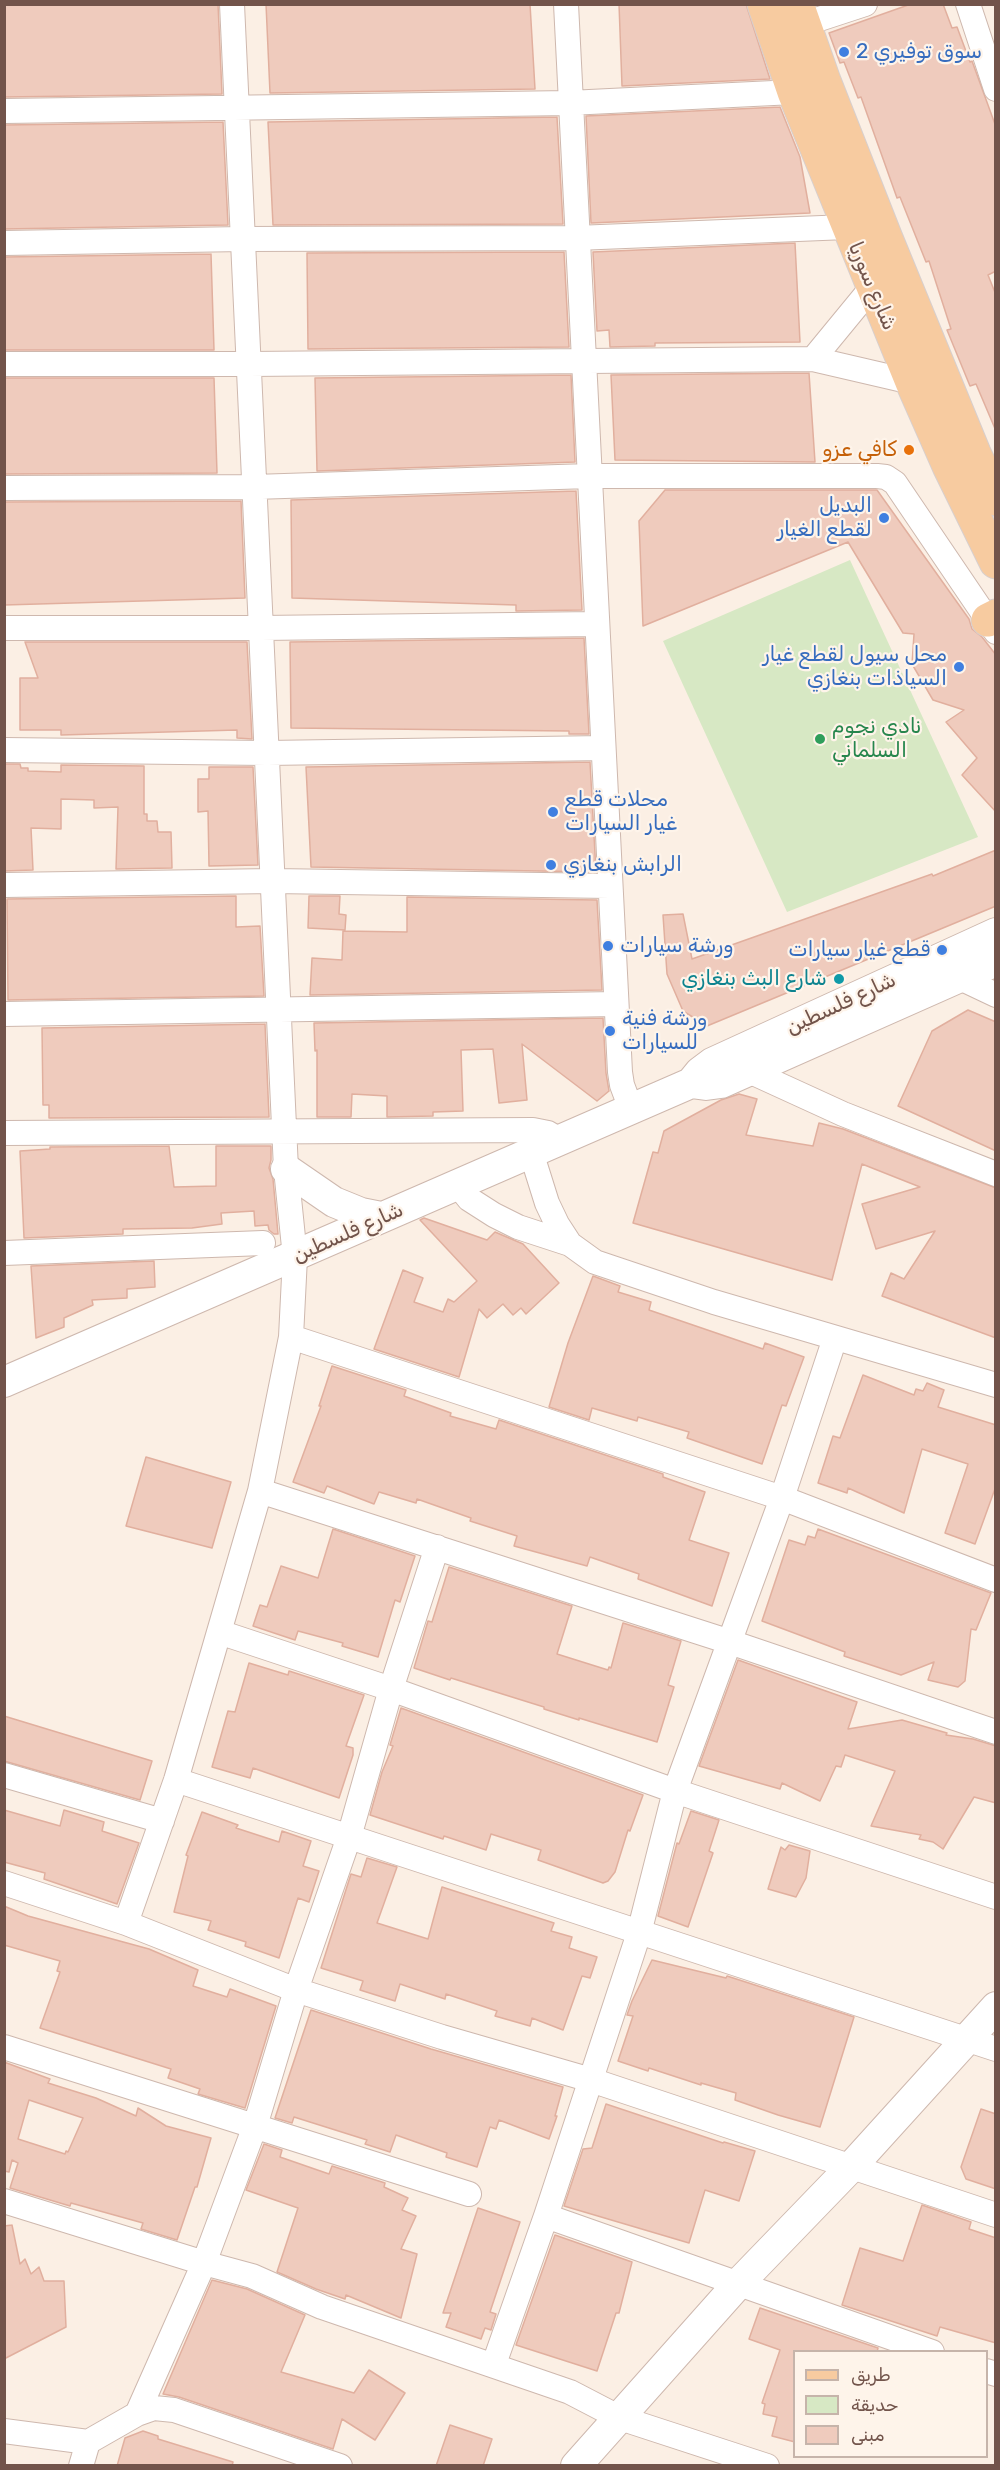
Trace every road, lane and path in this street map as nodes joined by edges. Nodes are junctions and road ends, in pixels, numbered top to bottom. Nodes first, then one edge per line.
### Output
1 (232, 4) edge
2 (566, 4) edge
3 (764, 4) edge
4 (865, 4) edge
5 (968, 4) edge
6 (800, 14) edge
7 (996, 89) edge
8 (794, 92) junction
9 (569, 104) junction
10 (237, 110) junction
11 (4, 111) edge
12 (847, 226) junction
13 (576, 238) junction
14 (243, 239) junction
15 (4, 243) edge
16 (873, 286) junction
17 (813, 358) junction
18 (583, 360) junction
19 (4, 364) edge
20 (249, 364) junction
21 (912, 382) junction
22 (589, 476) junction
23 (254, 487) junction
24 (4, 488) edge
25 (996, 499) edge
26 (996, 562) edge
27 (993, 623) edge
28 (596, 624) junction
29 (4, 628) edge
30 (261, 628) junction
31 (603, 748) junction
32 (4, 750) edge
33 (267, 753) junction
34 (273, 880) junction
35 (4, 885) edge
36 (610, 886) junction
37 (996, 933) edge
38 (996, 961) edge
39 (958, 977) junction
40 (996, 995) edge
41 (616, 1004) junction
42 (279, 1009) junction
43 (4, 1014) edge
44 (749, 1071) junction
45 (691, 1083) junction
46 (631, 1109) junction
47 (285, 1132) junction
48 (4, 1133) edge
49 (560, 1140) junction
50 (531, 1152) junction
51 (286, 1168) junction
52 (996, 1174) edge
53 (457, 1184) junction
54 (381, 1217) junction
55 (263, 1243) dead end
56 (570, 1244) junction
57 (4, 1253) edge
58 (295, 1257) junction
59 (291, 1338) junction
60 (835, 1338) junction
61 (5, 1376) edge
62 (996, 1384) edge
63 (260, 1491) junction
64 (782, 1498) junction
65 (437, 1547) junction
66 (996, 1580) edge
67 (219, 1632) junction
68 (730, 1642) junction
69 (391, 1689) junction
70 (996, 1732) edge
71 (4, 1775) edge
72 (176, 1780) junction
73 (675, 1791) junction
74 (162, 1821) junction
75 (349, 1837) junction
76 (4, 1883) edge
77 (996, 1897) edge
78 (126, 1923) junction
79 (639, 1933) junction
80 (296, 1990) junction
81 (996, 2007) edge
82 (967, 2038) junction
83 (4, 2047) edge
84 (996, 2049) edge
85 (591, 2080) junction
86 (255, 2126) junction
87 (851, 2167) junction
88 (469, 2194) dead end
89 (4, 2201) edge
90 (996, 2215) edge
91 (546, 2216) junction
92 (204, 2263) junction
93 (738, 2284) junction
94 (926, 2350) edge
95 (494, 2364) junction
96 (138, 2414) junction
97 (620, 2418) junction
98 (4, 2431) edge
99 (88, 2442) junction
100 (81, 2466) edge
101 (340, 2466) edge
102 (576, 2466) edge
103 (767, 2466) edge

1 - 10 street
2 - 9 street
3 - 8 main road, شارع سوريا
4 - 6 street
5 - 7 street
6 - 25 main road, شارع سوريا
8 - 9 street
8 - 12 main road, شارع سوريا
9 - 10 street
9 - 13 street
10 - 11 street
10 - 14 street
12 - 13 street
12 - 16 main road, شارع سوريا
13 - 14 street
13 - 18 street
14 - 15 street
14 - 20 street
16 - 17 street
16 - 21 main road, شارع سوريا
17 - 18 street
17 - 21 street
18 - 20 street
18 - 22 street
19 - 20 street
20 - 23 street
21 - 26 main road, شارع سوريا
22 - 23 street
22 - 27 street
22 - 28 street
23 - 24 street
23 - 30 street
28 - 30 street
28 - 31 street
29 - 30 street
30 - 33 street
31 - 33 street
31 - 36 street
32 - 33 street
33 - 34 street
34 - 35 street
34 - 36 street
34 - 42 street
36 - 41 street
37 - 45 street, شارع فلسطين
38 - 39 street, شارع فلسطين
39 - 40 street
39 - 44 street, شارع فلسطين
41 - 42 street
41 - 46 street
42 - 43 street
42 - 47 street
44 - 45 street, شارع فلسطين
44 - 52 street
45 - 46 street, شارع فلسطين
46 - 49 street, شارع فلسطين
47 - 48 street
47 - 49 street
47 - 51 street
49 - 50 street, شارع فلسطين
50 - 53 street, شارع فلسطين
50 - 56 street
51 - 54 street
51 - 58 street
53 - 54 street, شارع فلسطين
53 - 56 street
54 - 58 street, شارع فلسطين
55 - 57 street
56 - 60 street
58 - 59 street
58 - 61 street, شارع فلسطين
59 - 63 street
59 - 64 street
60 - 62 street
60 - 64 street
63 - 65 street
63 - 67 street
64 - 66 street
64 - 68 street
65 - 68 street
65 - 69 street
67 - 69 street
67 - 72 street
68 - 70 street
68 - 73 street
69 - 73 street
69 - 75 street
71 - 74 street
72 - 74 street
72 - 75 street
73 - 77 street
73 - 79 street
74 - 78 street
75 - 79 street
75 - 80 street
76 - 78 street
78 - 80 street
79 - 82 street
79 - 85 street
80 - 85 street
80 - 86 street
81 - 82 street
82 - 84 street
82 - 87 street
83 - 86 street
85 - 87 street
85 - 91 street
86 - 88 street
86 - 92 street
87 - 90 street
87 - 93 street
89 - 92 street
91 - 93 street
91 - 95 street
92 - 95 street
92 - 96 street
93 - 94 street
93 - 97 street
95 - 97 street
96 - 99 street
96 - 101 street
97 - 102 street
97 - 103 street
98 - 99 street
99 - 100 street

